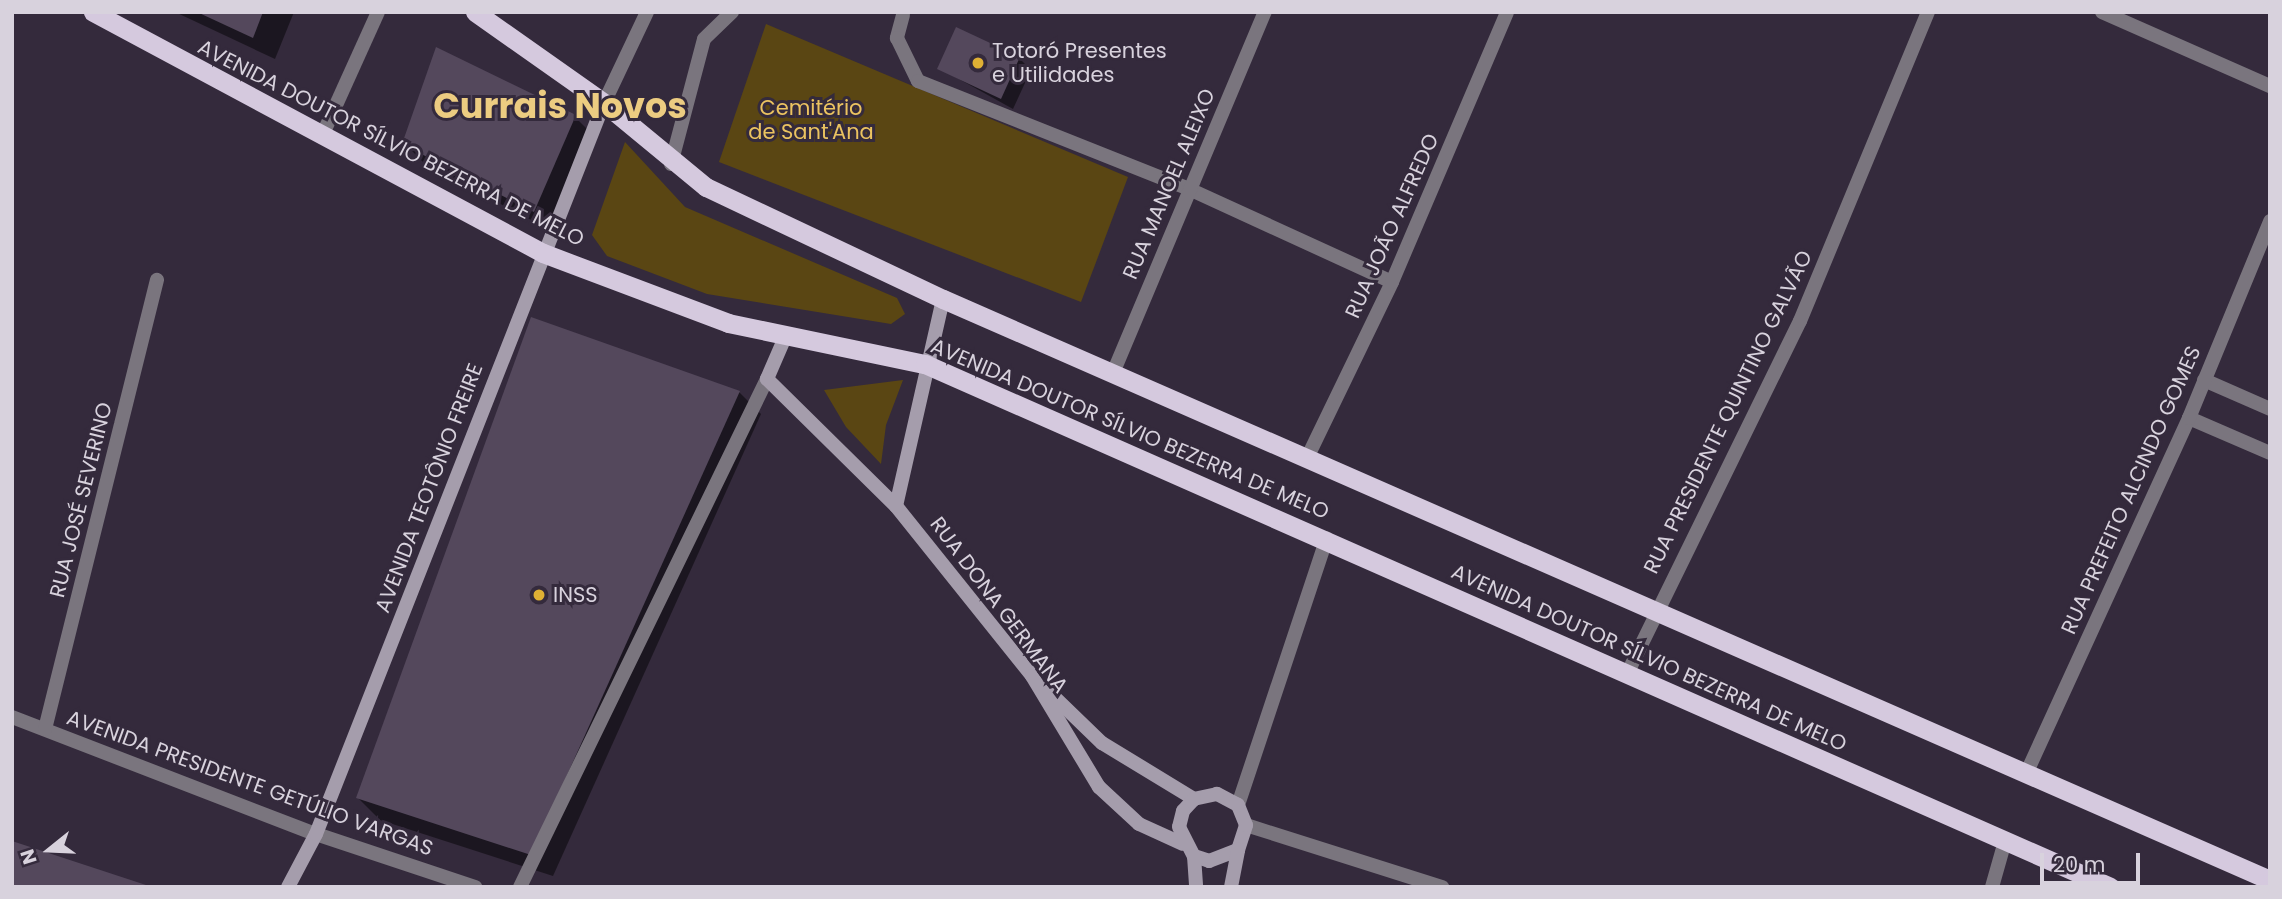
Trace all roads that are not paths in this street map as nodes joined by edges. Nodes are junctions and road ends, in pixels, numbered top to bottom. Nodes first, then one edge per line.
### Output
1 (93, 12) edge
2 (378, 12) edge
3 (475, 12) edge
4 (647, 12) edge
5 (1265, 12) edge
6 (1507, 12) edge
7 (1928, 12) edge
8 (2102, 12) edge
9 (731, 13) edge
10 (901, 13) edge
11 (2270, 86) edge
12 (604, 103) junction
13 (322, 136) junction
14 (671, 164) junction
15 (1189, 189) junction
16 (2270, 221) edge
17 (543, 253) junction
18 (157, 280) dead end
19 (1392, 282) junction
20 (943, 299) junction
21 (786, 335) junction
22 (925, 364) junction
23 (1113, 373) junction
24 (767, 379) junction
25 (2204, 380) junction
26 (2270, 409) edge
27 (2189, 418) junction
28 (2270, 453) edge
29 (1308, 454) junction
30 (896, 506) junction
31 (1327, 538) junction
32 (1656, 610) junction
33 (1628, 674) junction
34 (1032, 676) junction
35 (12, 717) edge
36 (45, 729) junction
37 (2026, 774) junction
38 (1194, 799) junction
39 (1238, 806) junction
40 (1246, 825) junction
41 (316, 834) junction
42 (2005, 841) junction
43 (1183, 844) junction
44 (1238, 850) junction
45 (1194, 856) junction
46 (2270, 880) edge
47 (288, 887) edge
48 (475, 887) edge
49 (520, 887) edge
50 (1196, 887) edge
51 (1231, 887) edge
52 (1442, 887) edge
53 (1992, 887) edge
54 (2110, 887) edge

1 - 13 highway, AVENIDA DOUTOR SÍLVIO BEZERRA DE MELO
2 - 13 street
3 - 12 highway
4 - 12 street
5 - 15 street, RUA MANOEL ALEIXO
6 - 19 street, RUA JOÃO ALFREDO
7 - 32 street, RUA PRESIDENTE QUINTINO GALVÃO
8 - 11 street
9 - 14 street
10 - 15 street
12 - 14 highway
12 - 17 main road, AVENIDA TEOTÔNIO FREIRE
13 - 17 highway, AVENIDA DOUTOR SÍLVIO BEZERRA DE MELO
14 - 20 highway
15 - 19 street
15 - 23 street, RUA MANOEL ALEIXO
16 - 25 street, RUA PREFEITO ALCINDO GOMES
17 - 21 highway, AVENIDA DOUTOR SÍLVIO BEZERRA DE MELO
17 - 41 main road, AVENIDA TEOTÔNIO FREIRE
18 - 36 street, RUA JOSÉ SEVERINO
19 - 29 street, RUA JOÃO ALFREDO
20 - 22 main road
20 - 23 highway
21 - 22 highway, AVENIDA DOUTOR SÍLVIO BEZERRA DE MELO
21 - 24 main road
22 - 30 main road
22 - 31 highway, AVENIDA DOUTOR SÍLVIO BEZERRA DE MELO
23 - 29 highway
24 - 30 main road, RUA DONA GERMANA
24 - 49 street
25 - 26 street
25 - 27 street, RUA PREFEITO ALCINDO GOMES
27 - 28 street
27 - 37 street, RUA PREFEITO ALCINDO GOMES
29 - 32 highway
30 - 34 main road, RUA DONA GERMANA
31 - 33 highway, AVENIDA DOUTOR SÍLVIO BEZERRA DE MELO
31 - 39 street
32 - 33 street, RUA PRESIDENTE QUINTINO GALVÃO
32 - 37 highway
33 - 42 highway, AVENIDA DOUTOR SÍLVIO BEZERRA DE MELO
34 - 38 main road
34 - 43 main road, RUA DONA GERMANA
35 - 36 street, AVENIDA PRESIDENTE GETÚLIO VARGAS
36 - 41 street, AVENIDA PRESIDENTE GETÚLIO VARGAS
37 - 46 highway
38 - 39 main road
38 - 43 main road
39 - 40 main road
40 - 44 main road
40 - 52 street
41 - 47 main road, AVENIDA TEOTÔNIO FREIRE
41 - 48 street, AVENIDA PRESIDENTE GETÚLIO VARGAS
42 - 53 street
42 - 54 highway, AVENIDA DOUTOR SÍLVIO BEZERRA DE MELO
43 - 45 main road
44 - 45 main road
44 - 51 main road
45 - 50 main road

